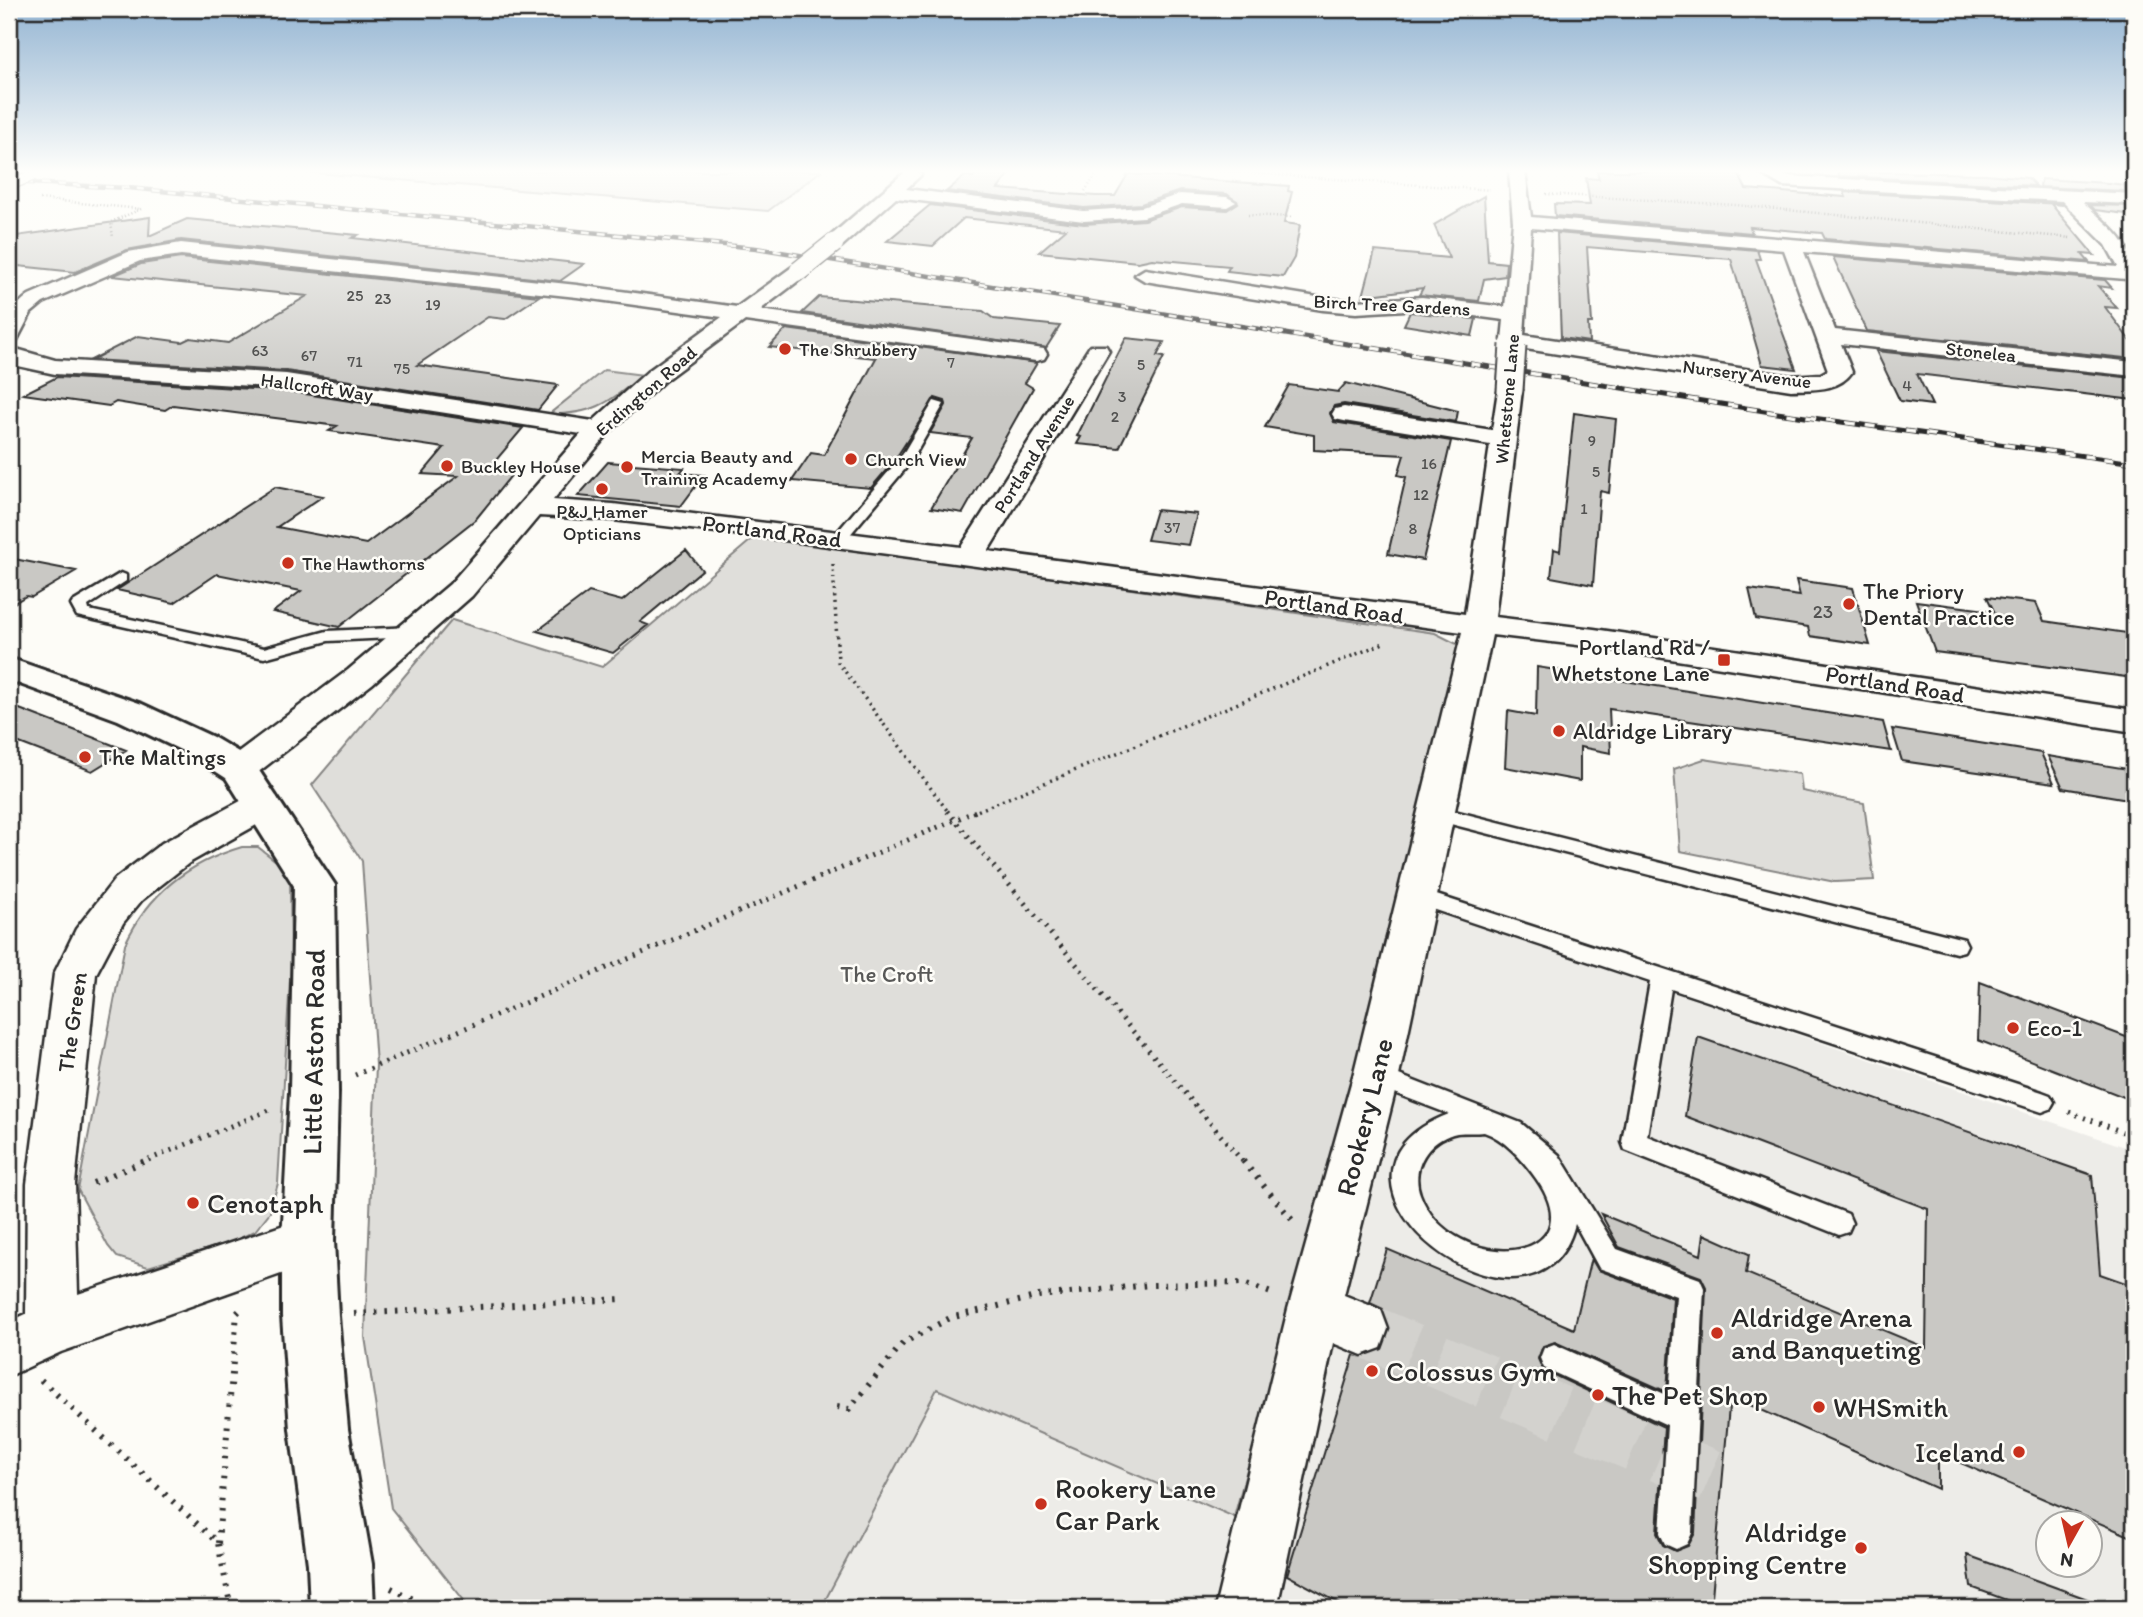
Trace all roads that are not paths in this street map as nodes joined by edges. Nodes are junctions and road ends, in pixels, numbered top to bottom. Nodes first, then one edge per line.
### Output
1 (830, 246) edge
2 (1520, 246) edge
3 (1792, 246) edge
4 (1828, 246) edge
5 (2117, 246) edge
6 (1145, 275) dead end
7 (2133, 275) edge
8 (739, 314) junction
9 (1514, 315) junction
10 (9, 335) edge
11 (1827, 335) junction
12 (1513, 342) junction
13 (1098, 351) dead end
14 (9, 354) edge
15 (1021, 355) dead end
16 (34, 364) junction
17 (2134, 369) edge
18 (9, 376) edge
19 (938, 404) dead end
20 (1343, 415) dead end
21 (599, 429) junction
22 (1505, 440) junction
23 (531, 507) junction
24 (835, 540) junction
25 (970, 558) junction
26 (121, 578) dead end
27 (1479, 625) junction
28 (412, 632) junction
29 (9, 668) edge
30 (2134, 721) edge
31 (239, 769) junction
32 (263, 805) junction
33 (1438, 814) junction
34 (1418, 897) junction
35 (1956, 946) dead end
36 (1662, 977) junction
37 (1376, 1076) junction
38 (2042, 1102) road end
39 (1839, 1223) dead end
40 (308, 1241) junction
41 (1314, 1310) junction
42 (1362, 1329) tunnel mouth
43 (33, 1352) edge
44 (1554, 1358) dead end
45 (1682, 1417) junction
46 (1676, 1533) dead end
47 (342, 1608) edge
48 (1247, 1608) edge

1 - 8 street, Erdington Road, bridge
2 - 9 street, Whetstone Lane
3 - 11 street, Nursery Avenue
4 - 7 street
5 - 7 street
6 - 9 street, Birch Tree Gardens
8 - 10 street
8 - 15 street
8 - 21 street, Erdington Road
9 - 12 street, Whetstone Lane
11 - 12 street, Nursery Avenue
11 - 17 street, Stonelea
12 - 22 street, Whetstone Lane, bridge
13 - 25 street, Portland Avenue
14 - 16 street, Hallcroft Way
16 - 18 street, Hallcroft Way
16 - 21 street, Hallcroft Way
19 - 24 lane
20 - 22 street
21 - 23 street, Erdington Road
22 - 27 street, Whetstone Lane
23 - 24 street, Portland Road
23 - 28 street, Erdington Road
24 - 25 street, Portland Road
25 - 27 street, Portland Road
26 - 28 lane
27 - 30 street, Portland Road
27 - 33 street, Rookery Lane
28 - 31 street, Erdington Road
29 - 31 main road, Little Aston Road
31 - 32 main road, Little Aston Road
32 - 40 main road, Little Aston Road
32 - 43 street, The Green
33 - 34 street, Rookery Lane
33 - 35 lane
34 - 36 lane
34 - 37 street, Rookery Lane
36 - 38 lane
36 - 39 lane
37 - 41 street, Rookery Lane
37 - 45 lane
40 - 43 street
40 - 47 main road, Little Aston Road
41 - 42 street
41 - 48 street, Rookery Lane
44 - 45 lane
45 - 46 lane

